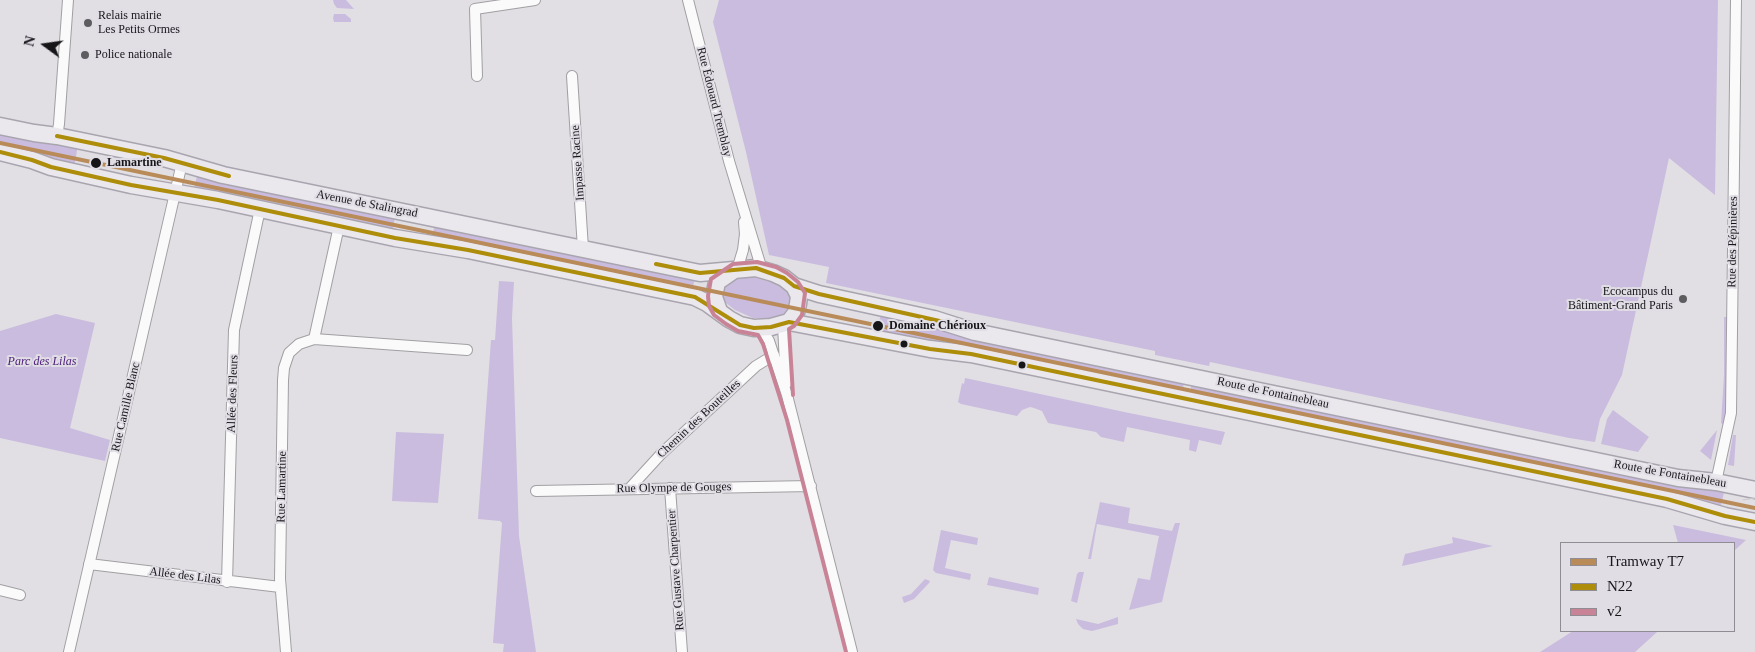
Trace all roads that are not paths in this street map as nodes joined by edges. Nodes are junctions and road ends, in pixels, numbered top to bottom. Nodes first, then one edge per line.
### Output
1 (68, 0) edge
2 (535, 0) edge
3 (688, 0) edge
4 (1736, 0) edge
5 (478, 76) dead end
6 (572, 76) dead end
7 (0, 126) edge
8 (57, 136) junction
9 (0, 152) edge
10 (182, 163) junction
11 (176, 193) junction
12 (742, 204) junction
13 (260, 209) junction
14 (339, 226) junction
15 (583, 250) junction
16 (736, 270) junction
17 (762, 270) junction
18 (794, 286) junction
19 (719, 312) junction
20 (786, 323) junction
21 (762, 329) junction
22 (314, 339) junction
23 (467, 350) dead end
24 (774, 355) junction
25 (787, 394) junction
26 (1716, 482) junction
27 (811, 486) junction
28 (670, 488) junction
29 (629, 489) junction
30 (1755, 490) edge
31 (536, 491) dead end
32 (1755, 522) edge
33 (89, 564) junction
34 (227, 582) junction
35 (280, 587) junction
36 (0, 590) edge
37 (20, 595) dead end
38 (69, 652) edge
39 (286, 652) edge
40 (682, 652) edge
41 (852, 652) edge

1 - 8 street
2 - 5 street
3 - 12 street, Rue Édouard Tremblay
4 - 26 street, Rue des Pépinières
6 - 15 street, Impasse Racine
7 - 8 main road, Avenue de Stalingrad
8 - 10 main road, Avenue de Stalingrad
9 - 11 main road
10 - 11 street, Rue Camille Blanc
10 - 15 main road, Avenue de Stalingrad
11 - 13 main road
11 - 33 street, Rue Camille Blanc
12 - 16 street, Rue Édouard Tremblay
12 - 17 street, Rue Édouard Tremblay
13 - 14 main road
13 - 34 street, Allée des Fleurs
14 - 19 main road
14 - 22 street
15 - 16 main road, Avenue de Stalingrad
16 - 17 main road
16 - 19 main road
17 - 18 main road
18 - 20 main road
18 - 26 main road, Route de Fontainebleau
19 - 21 main road
20 - 21 main road
20 - 25 street
20 - 32 main road
21 - 24 street
22 - 23 street
22 - 35 street, Rue Lamartine
24 - 25 street
24 - 29 street, Chemin des Bouteilles
25 - 27 street
26 - 30 main road, Route de Fontainebleau
27 - 28 street, Rue Olympe de Gouges
27 - 41 street
28 - 29 street, Rue Olympe de Gouges
28 - 40 street, Rue Gustave Charpentier
29 - 31 street, Rue Olympe de Gouges
33 - 34 street, Allée des Lilas
33 - 38 street, Rue Camille Blanc
34 - 35 street, Allée des Lilas
35 - 39 street, Rue Lamartine
36 - 37 street

